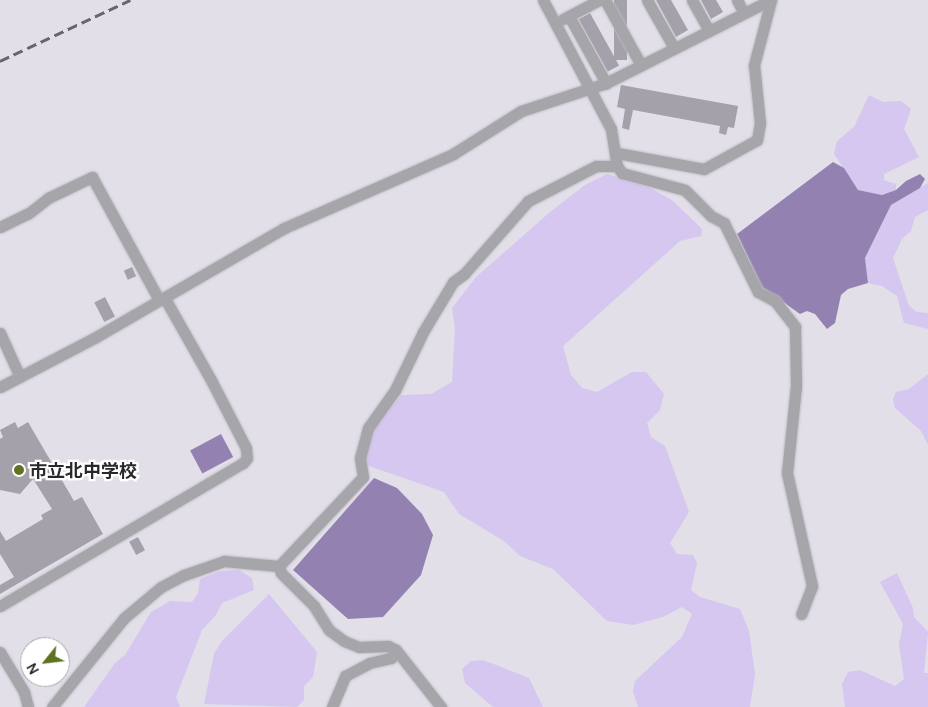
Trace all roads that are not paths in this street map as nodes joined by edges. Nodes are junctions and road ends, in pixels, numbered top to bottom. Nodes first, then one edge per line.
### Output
1 (542, 0) edge
2 (599, 0) edge
3 (605, 0) edge
4 (647, 0) edge
5 (692, 0) edge
6 (737, 0) edge
7 (770, 0) edge
8 (744, 13) junction
9 (569, 16) junction
10 (555, 23) junction
11 (709, 30) junction
12 (674, 48) junction
13 (641, 66) junction
14 (606, 83) junction
15 (591, 88) junction
16 (617, 153) junction
17 (616, 166) junction
18 (0, 228) edge
19 (162, 299) junction
20 (0, 333) edge
21 (20, 377) junction
22 (0, 387) edge
23 (279, 566) junction
24 (0, 606) edge
25 (801, 614) dead end
26 (396, 650) junction
27 (0, 652) edge
28 (28, 707) edge
29 (52, 707) edge
30 (332, 707) edge
31 (441, 707) edge

1 - 10 street
2 - 9 street
3 - 13 street
4 - 12 street
5 - 11 street
6 - 8 street
7 - 8 street
7 - 16 street
8 - 11 street
9 - 10 street
9 - 14 street
10 - 15 street
11 - 12 street
12 - 13 street
13 - 14 street
14 - 15 street
15 - 16 street
15 - 19 street
16 - 17 street
17 - 23 street
17 - 25 street
18 - 19 street
19 - 21 street
19 - 24 street
20 - 21 street
21 - 22 street
23 - 26 street
23 - 29 street
26 - 30 street
26 - 31 street
27 - 28 street

